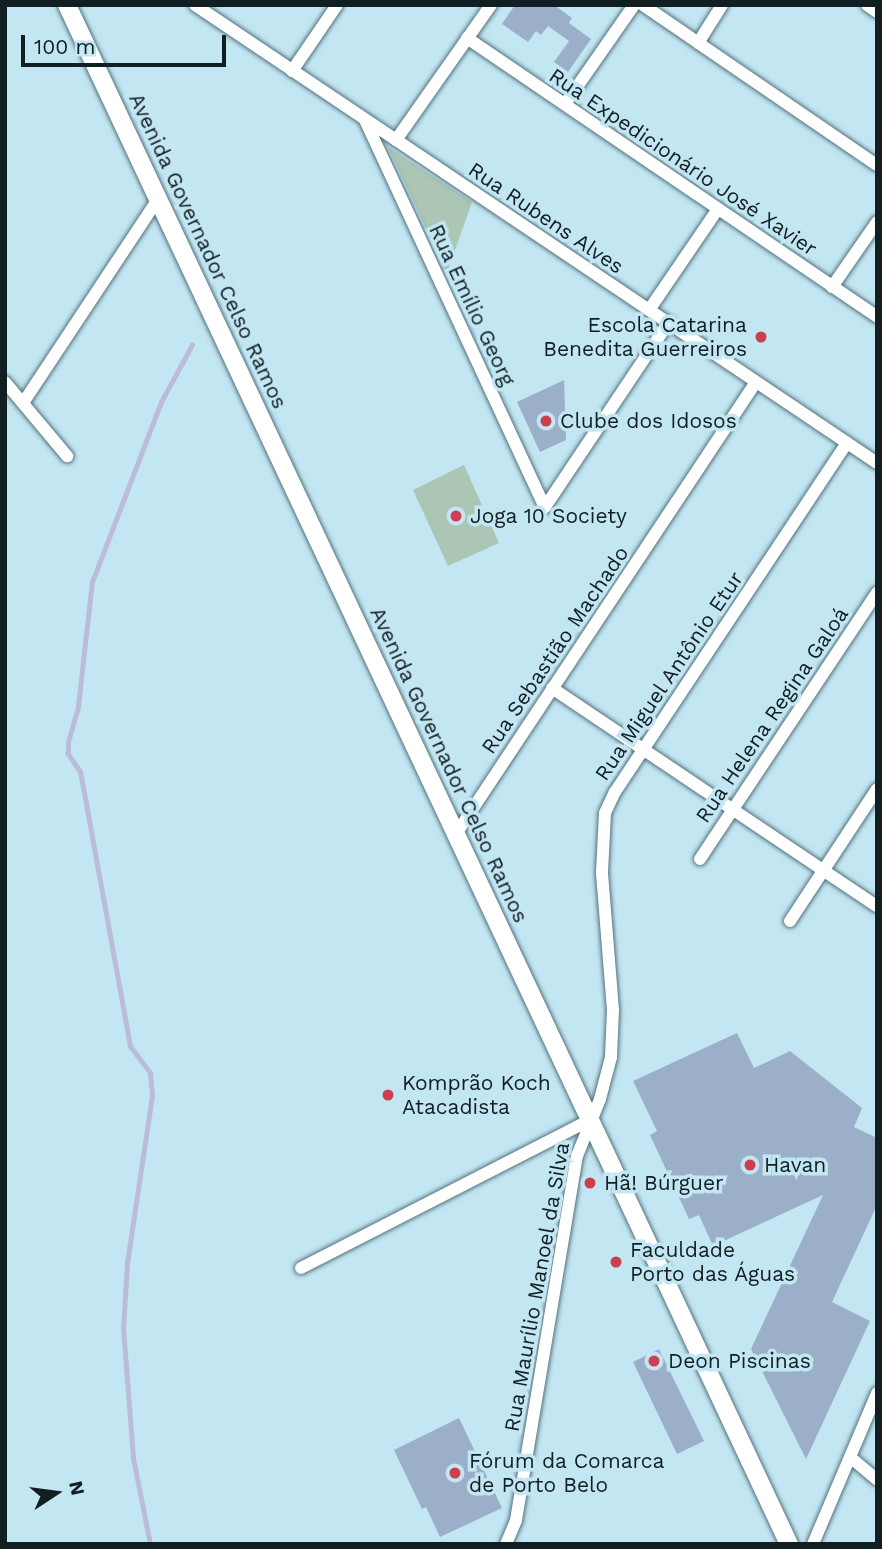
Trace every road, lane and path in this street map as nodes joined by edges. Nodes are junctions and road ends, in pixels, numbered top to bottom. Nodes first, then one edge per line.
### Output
1 (67, 5) edge
2 (195, 5) edge
3 (337, 5) edge
4 (491, 5) edge
5 (634, 5) edge
6 (643, 5) edge
7 (722, 5) edge
8 (867, 5) edge
9 (877, 12) edge
10 (467, 38) junction
11 (698, 43) junction
12 (292, 71) junction
13 (565, 104) junction
14 (365, 119) junction
15 (396, 140) junction
16 (877, 165) edge
17 (158, 199) junction
18 (718, 209) junction
19 (877, 222) edge
20 (832, 287) junction
21 (649, 310) junction
22 (877, 317) edge
23 (667, 323) junction
24 (5, 382) edge
25 (756, 382) junction
26 (23, 403) junction
27 (847, 443) junction
28 (67, 456) dead end
29 (877, 463) edge
30 (877, 593) edge
31 (552, 688) junction
32 (643, 749) junction
33 (877, 789) edge
34 (733, 809) junction
35 (456, 834) junction
36 (700, 859) dead end
37 (824, 870) junction
38 (877, 906) edge
39 (790, 921) dead end
40 (590, 1120) junction
41 (301, 1268) dead end
42 (877, 1393) edge
43 (850, 1457) junction
44 (877, 1479) edge
45 (506, 1544) edge
46 (789, 1544) edge
47 (813, 1544) edge

1 - 17 main road, Avenida Governador Celso Ramos
2 - 12 street, Rua Rubens Alves
3 - 12 street
4 - 10 street
5 - 13 street
6 - 11 street
7 - 11 street
8 - 9 street
10 - 13 street, Rua Expedicionário José Xavier
10 - 15 street
11 - 16 street
12 - 14 street, Rua Rubens Alves
13 - 18 street, Rua Expedicionário José Xavier
14 - 15 street, Rua Rubens Alves
14 - 23 street, Rua Emílio Georg
15 - 21 street, Rua Rubens Alves
17 - 26 street
17 - 35 main road, Avenida Governador Celso Ramos
18 - 20 street, Rua Expedicionário José Xavier
18 - 21 street
19 - 20 street
20 - 22 street, Rua Expedicionário José Xavier
21 - 23 street, Rua Rubens Alves
23 - 25 street, Rua Rubens Alves
24 - 26 street
25 - 27 street, Rua Rubens Alves
25 - 31 street, Rua Sebastião Machado
26 - 28 street
27 - 29 street, Rua Rubens Alves
27 - 32 street, Rua Miguel Antônio Etur
30 - 34 street, Rua Helena Regina Galoá
31 - 32 street
31 - 35 street, Rua Sebastião Machado
32 - 34 street
32 - 40 street, Rua Miguel Antônio Etur
33 - 37 street
34 - 36 street, Rua Helena Regina Galoá
34 - 37 street
35 - 40 main road, Avenida Governador Celso Ramos
37 - 38 street
37 - 39 street
40 - 41 street
40 - 45 street, Rua Maurílio Manoel da Silva
40 - 46 main road, Avenida Governador Celso Ramos
42 - 43 street
43 - 44 street
43 - 47 street

